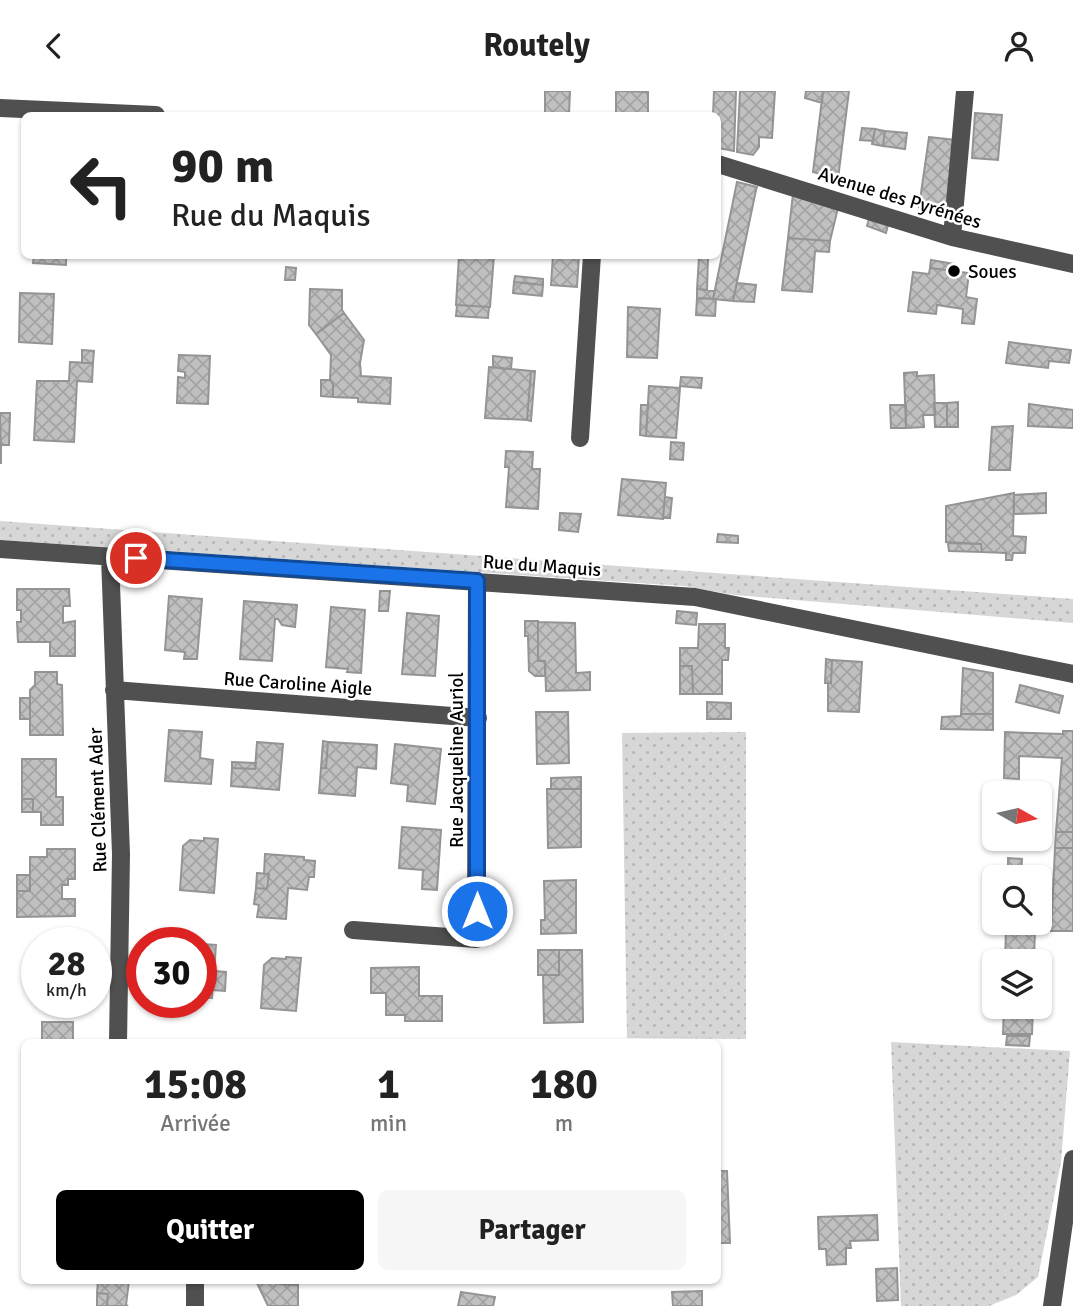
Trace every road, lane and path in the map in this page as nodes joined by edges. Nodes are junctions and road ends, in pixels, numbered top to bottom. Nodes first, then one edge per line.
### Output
1 (965, 91) edge
2 (0, 109) edge
3 (78, 112) edge
4 (721, 165) edge
5 (952, 237) junction
6 (592, 259) edge
7 (1073, 264) edge
8 (580, 438) dead end
9 (0, 549) edge
10 (110, 557) junction
11 (477, 581) junction
12 (1073, 674) edge
13 (114, 690) junction
14 (478, 718) junction
15 (352, 930) dead end
16 (118, 1039) edge
17 (1073, 1159) edge
18 (195, 1284) edge
19 (195, 1306) edge
20 (1052, 1306) edge

1 - 5 street
2 - 3 street
4 - 5 street, Avenue des Pyrénées
5 - 7 street, Avenue des Pyrénées
6 - 8 street
9 - 10 street, Rue du Maquis
10 - 11 street, Rue du Maquis
10 - 13 street, Rue Clément Ader
11 - 12 street, Rue du Maquis
11 - 14 street, Rue Jacqueline Auriol
13 - 14 street, Rue Caroline Aigle
13 - 16 street, Rue Clément Ader
14 - 15 street, Rue Jacqueline Auriol
17 - 20 street
18 - 19 street

